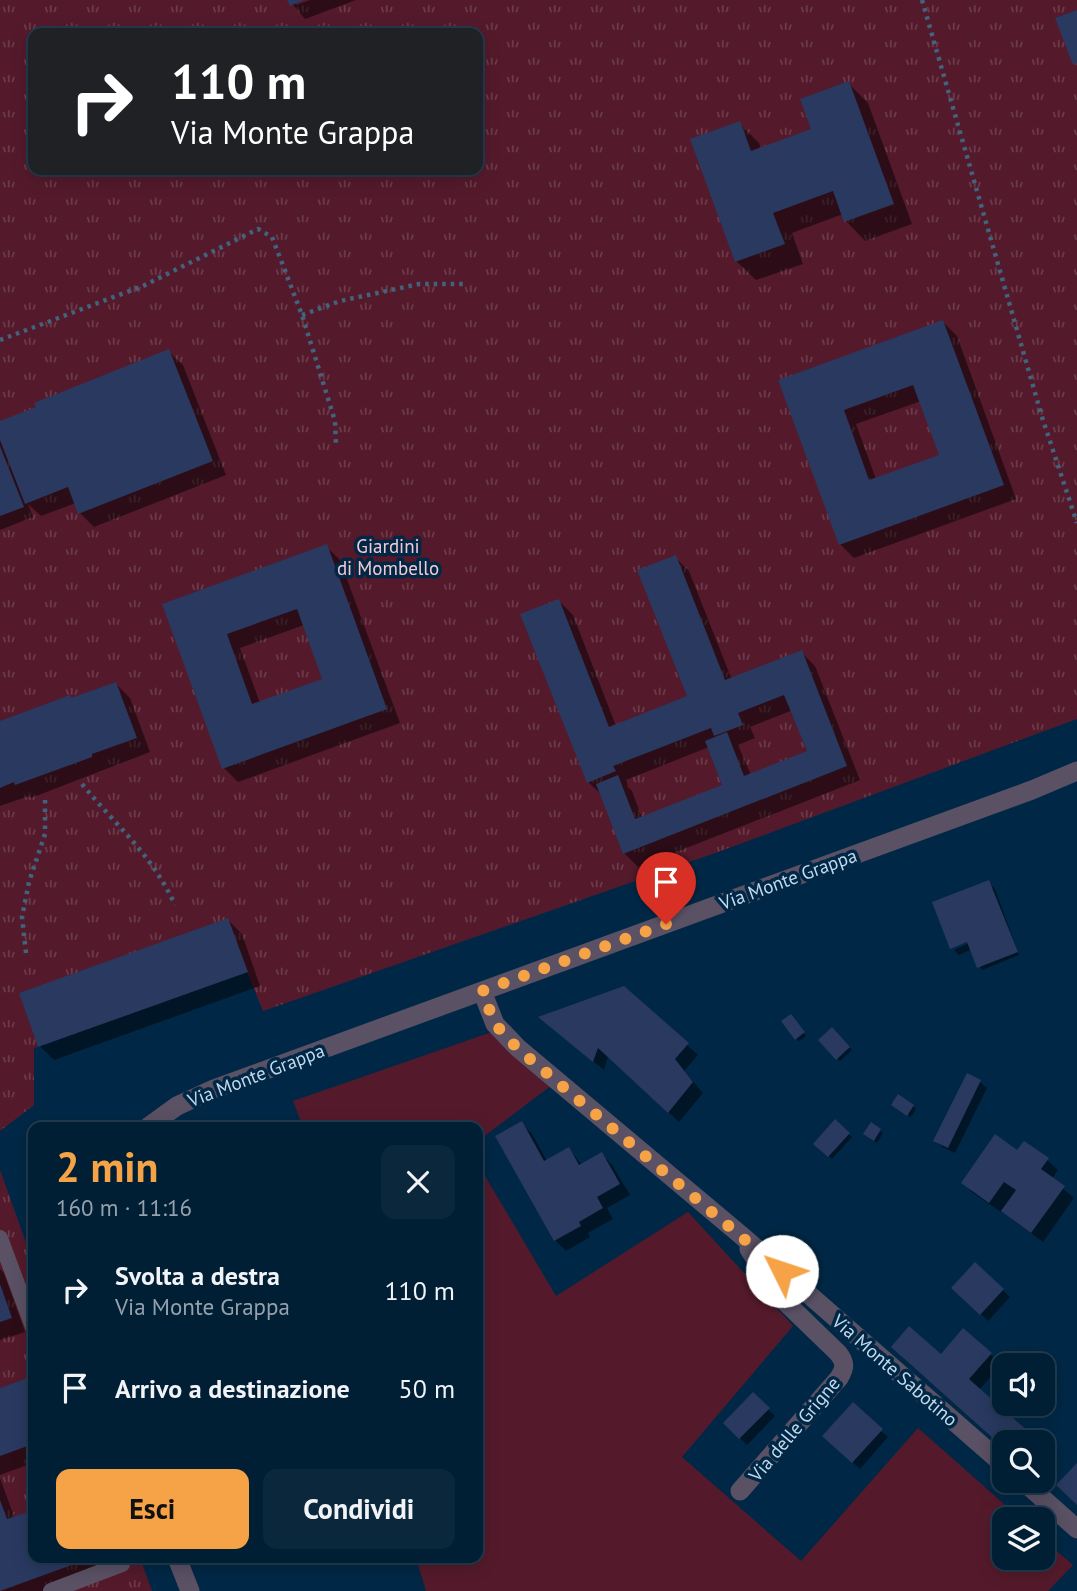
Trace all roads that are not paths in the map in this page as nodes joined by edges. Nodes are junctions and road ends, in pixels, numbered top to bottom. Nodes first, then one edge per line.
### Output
1 (1077, 771) edge
2 (482, 991) junction
3 (155, 1122) edge
4 (742, 1236) junction
5 (0, 1238) edge
6 (28, 1313) edge
7 (992, 1455) edge
8 (740, 1491) dead end
9 (1037, 1493) edge
10 (1077, 1529) edge
11 (122, 1563) edge
12 (179, 1563) edge
13 (51, 1591) edge
14 (190, 1591) edge

1 - 2 street, Via Monte Grappa
2 - 3 street, Via Monte Grappa
2 - 4 street, Via Monte Sabotino
4 - 7 street, Via Monte Sabotino
4 - 8 street, Via delle Grigne
5 - 6 lane
9 - 10 street
11 - 13 lane
12 - 14 street

